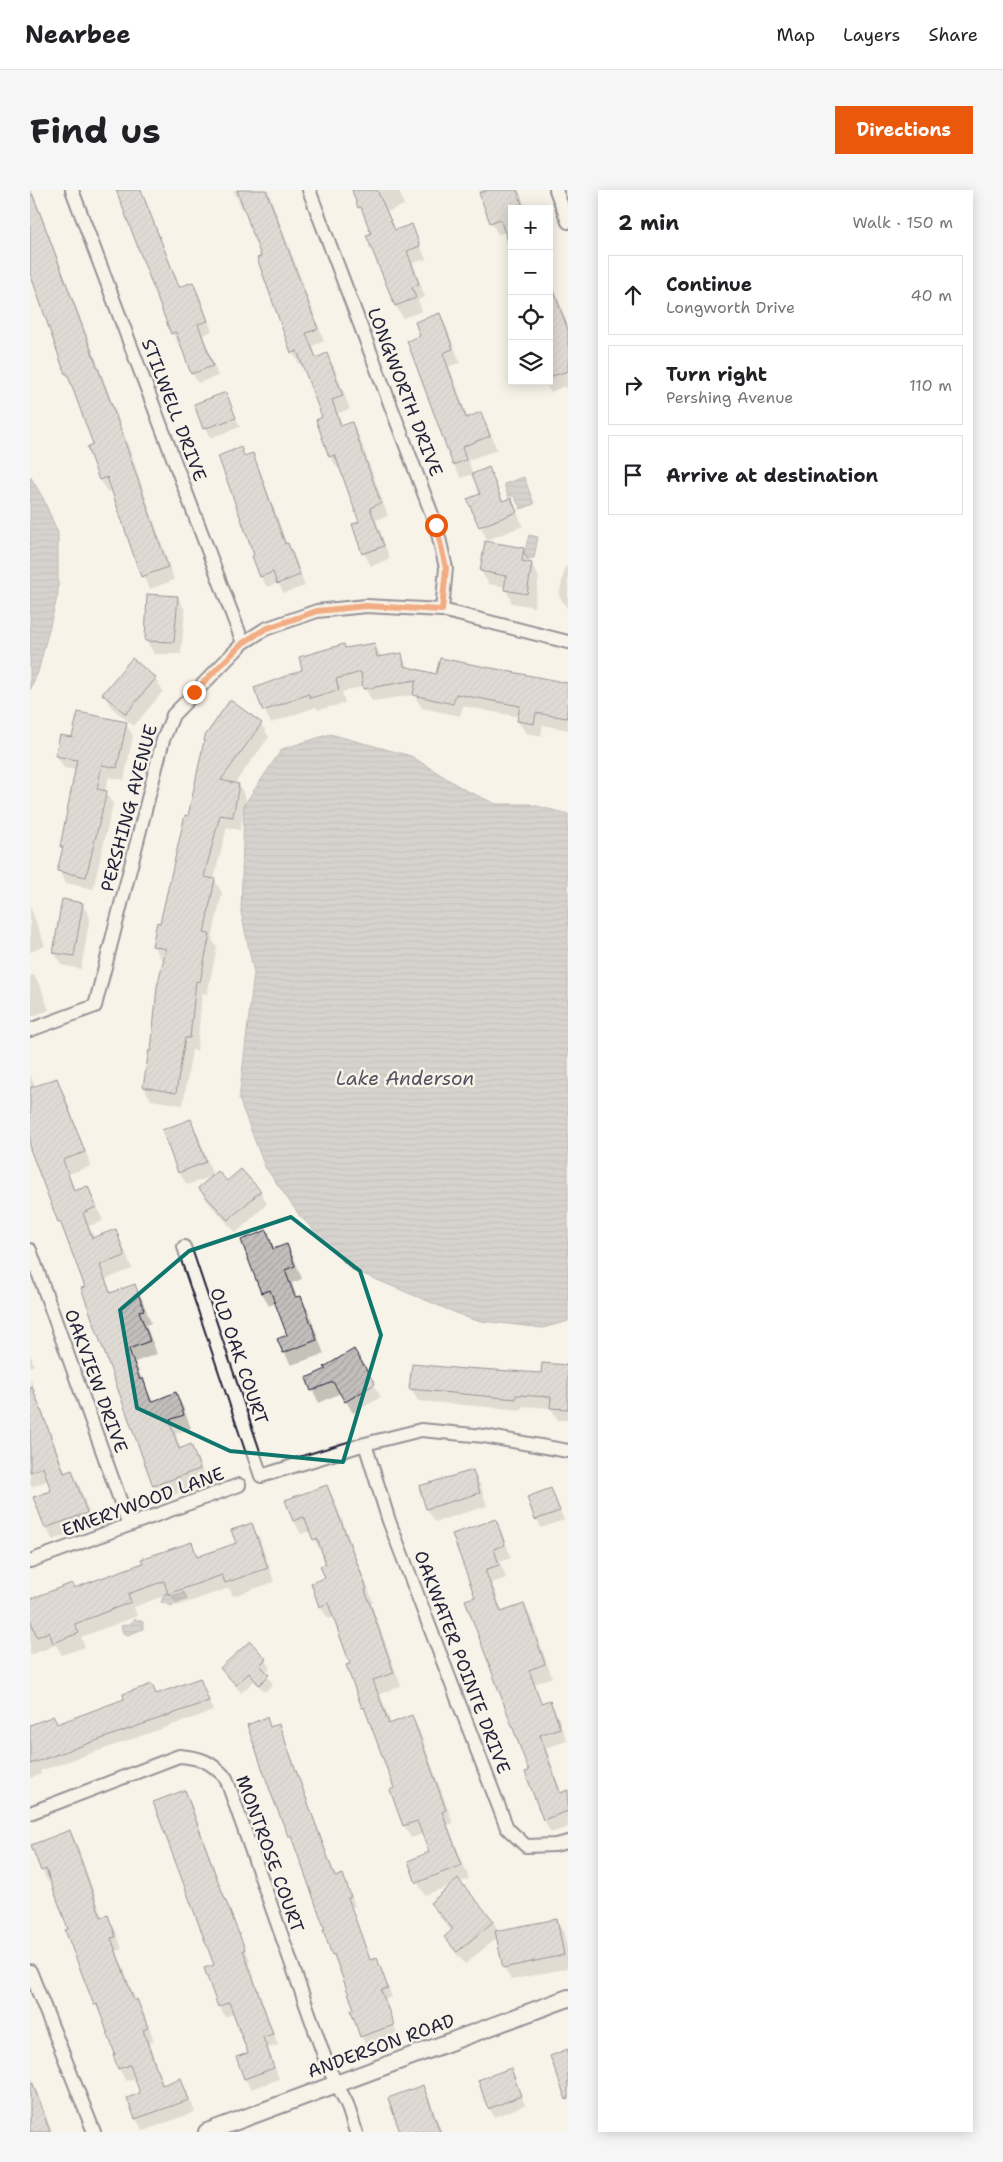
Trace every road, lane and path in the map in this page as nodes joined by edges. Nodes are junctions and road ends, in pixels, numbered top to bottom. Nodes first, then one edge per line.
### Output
1 (72, 190) edge
2 (309, 190) edge
3 (556, 190) edge
4 (568, 222) edge
5 (442, 610) junction
6 (568, 642) edge
7 (243, 643) junction
8 (30, 1030) edge
9 (184, 1247) dead end
10 (30, 1250) edge
11 (364, 1444) junction
12 (568, 1451) edge
13 (239, 1485) dead end
14 (129, 1525) junction
15 (30, 1562) edge
16 (30, 1813) edge
17 (568, 1842) edge
18 (30, 1971) edge
19 (568, 1998) edge
20 (336, 2084) junction
21 (94, 2132) edge
22 (207, 2132) edge
23 (356, 2132) edge

1 - 7 street, STILWELL DRIVE
2 - 5 street, LONGWORTH DRIVE
3 - 4 street
5 - 6 street, PERSHING AVENUE
5 - 7 street, PERSHING AVENUE
7 - 8 street, PERSHING AVENUE
9 - 11 street, OLD OAK COURT
10 - 14 street, OAKVIEW DRIVE
11 - 12 street
11 - 17 street, OAKWATER POINTE DRIVE
13 - 14 street, EMERYWOOD LANE
14 - 15 street, EMERYWOOD LANE
16 - 20 street, MONTROSE COURT
18 - 21 street
19 - 20 street, ANDERSON ROAD
20 - 22 street, ANDERSON ROAD
20 - 23 street, MONTROSE COURT

